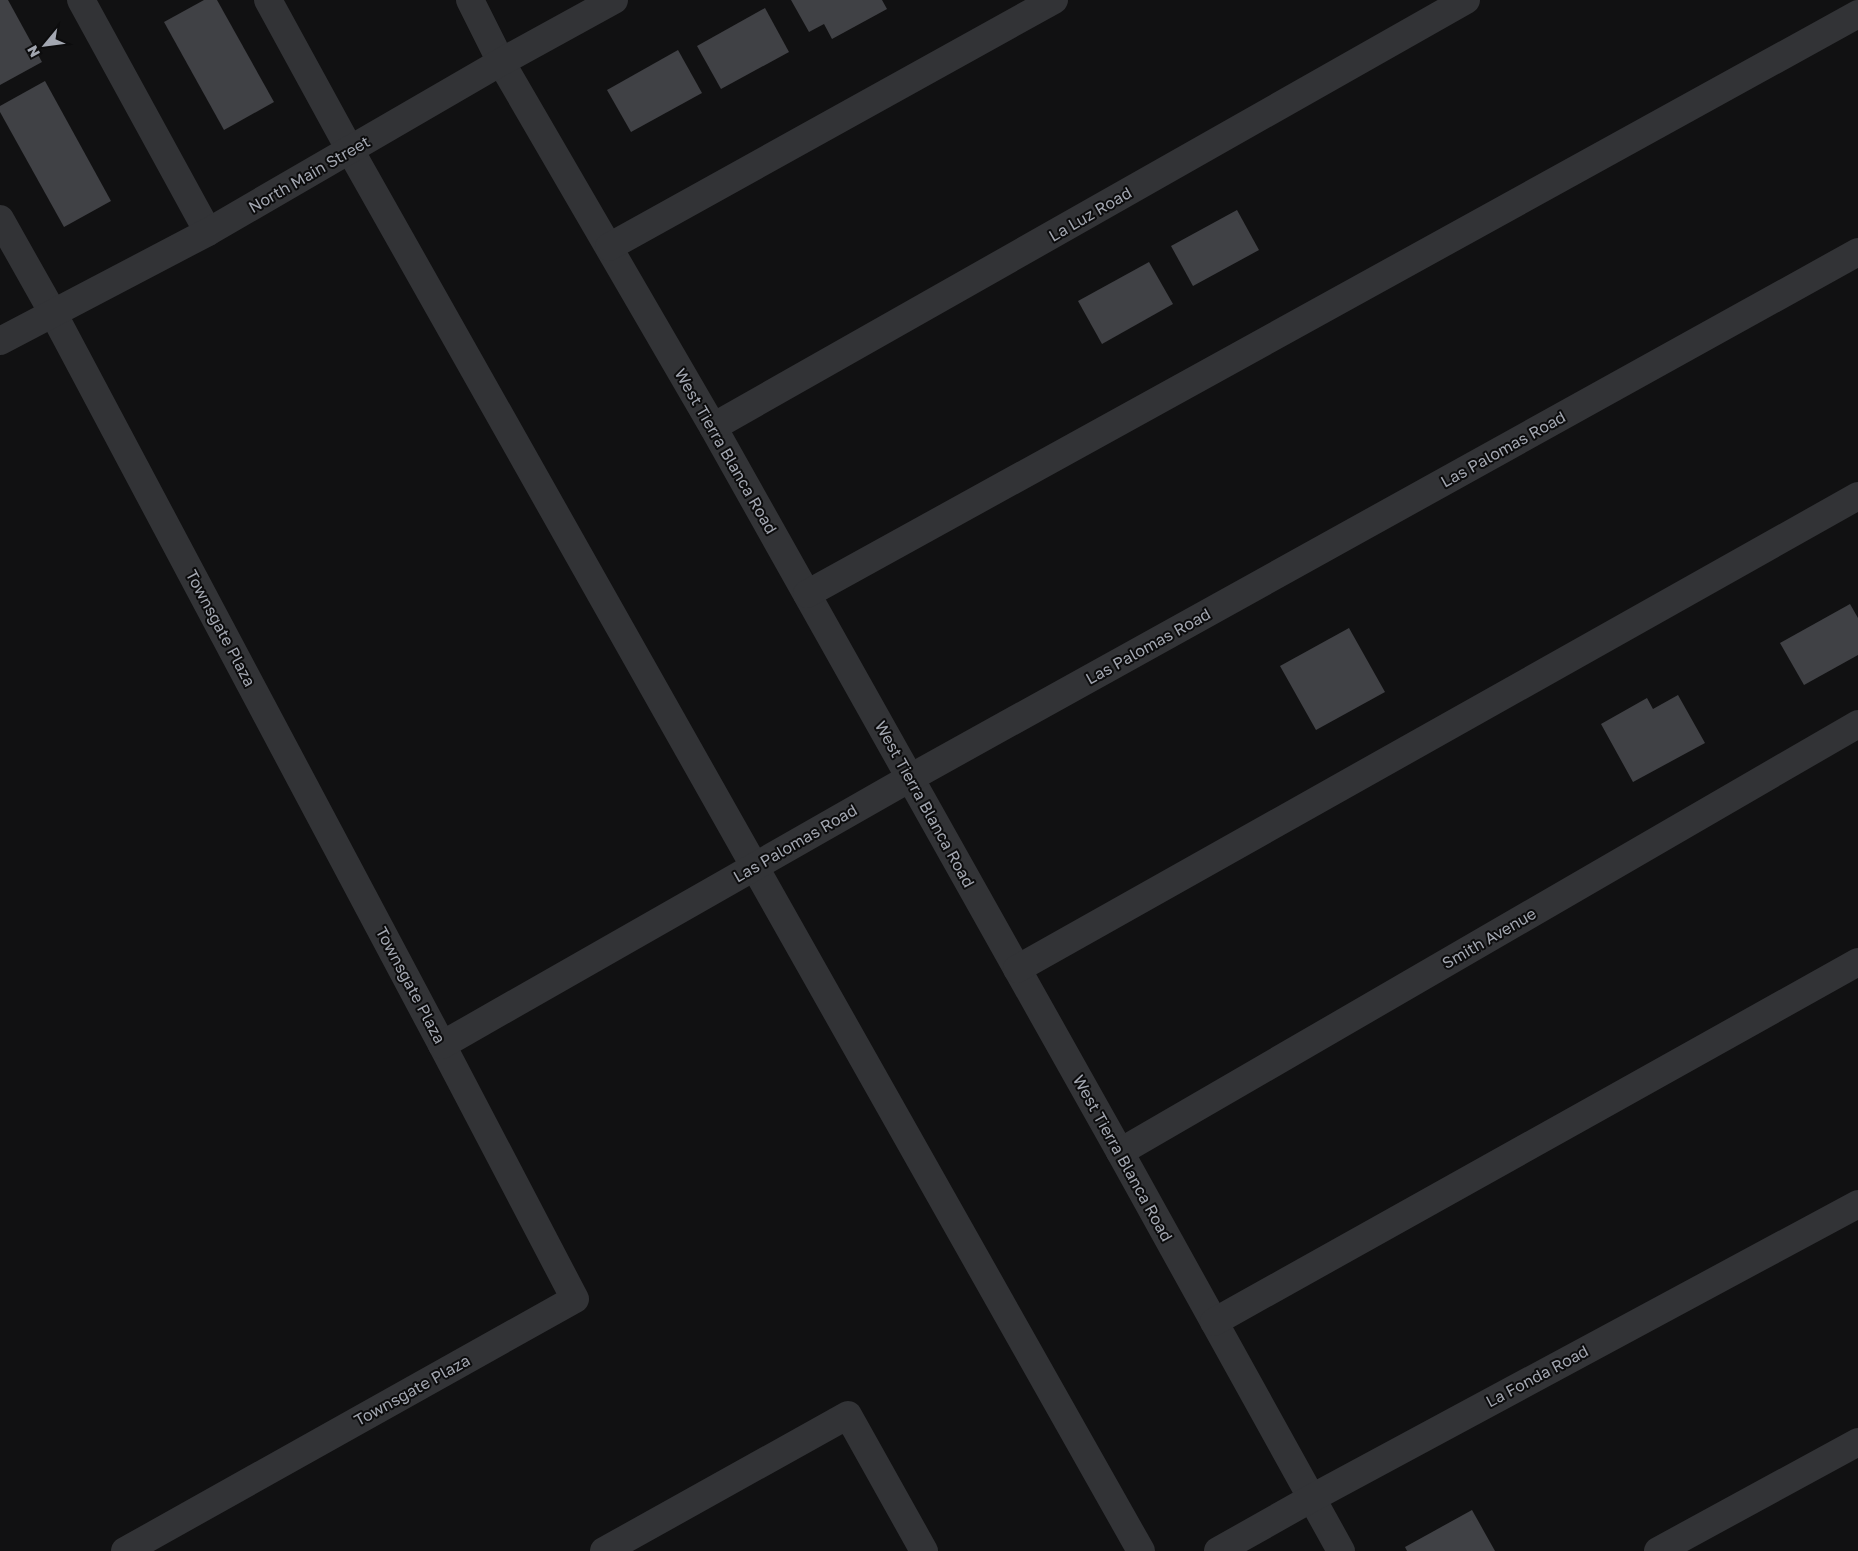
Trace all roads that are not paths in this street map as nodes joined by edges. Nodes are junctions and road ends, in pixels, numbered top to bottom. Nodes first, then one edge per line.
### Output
1 (81, 0) edge
2 (268, 0) edge
3 (470, 0) edge
4 (614, 0) edge
5 (1054, 0) edge
6 (1466, 0) edge
7 (1858, 14) edge
8 (501, 62) junction
9 (350, 150) junction
10 (0, 219) edge
11 (208, 232) junction
12 (609, 247) junction
13 (1858, 252) edge
14 (54, 313) junction
15 (0, 341) edge
16 (713, 428) junction
17 (1858, 496) edge
18 (807, 594) junction
19 (1858, 724) edge
20 (910, 778) junction
21 (754, 867) junction
22 (1858, 962) edge
23 (1017, 969) junction
24 (442, 1044) junction
25 (1120, 1152) junction
26 (1858, 1204) edge
27 (1214, 1322) junction
28 (1858, 1442) edge
29 (1312, 1498) junction
30 (135, 1549) edge
31 (604, 1551) edge
32 (924, 1551) edge
33 (1141, 1551) edge
34 (1218, 1551) edge
35 (1341, 1551) edge
36 (1658, 1551) edge

1 - 11 street
2 - 9 street
3 - 8 street, West Tierra Blanca Road
4 - 8 street, North Main Street
5 - 12 street
6 - 16 street, La Luz Road
7 - 18 street
8 - 9 street, North Main Street
8 - 12 street, West Tierra Blanca Road
9 - 11 street, North Main Street
9 - 21 street
10 - 14 street, Townsgate Plaza
11 - 14 street, North Main Street
12 - 16 street, West Tierra Blanca Road
13 - 20 street, Las Palomas Road
14 - 15 street, North Main Street
14 - 24 street, Townsgate Plaza
16 - 18 street, West Tierra Blanca Road
17 - 23 street
18 - 20 street, West Tierra Blanca Road
19 - 25 street, Smith Avenue
20 - 21 street, Las Palomas Road
20 - 23 street, West Tierra Blanca Road
21 - 24 street, Las Palomas Road
21 - 33 street
22 - 27 street
23 - 25 street, West Tierra Blanca Road
24 - 30 street, Townsgate Plaza
25 - 27 street, West Tierra Blanca Road
26 - 29 street, La Fonda Road
27 - 29 street, West Tierra Blanca Road
28 - 36 street
29 - 34 street, La Fonda Road
29 - 35 street, West Tierra Blanca Road
31 - 32 street

